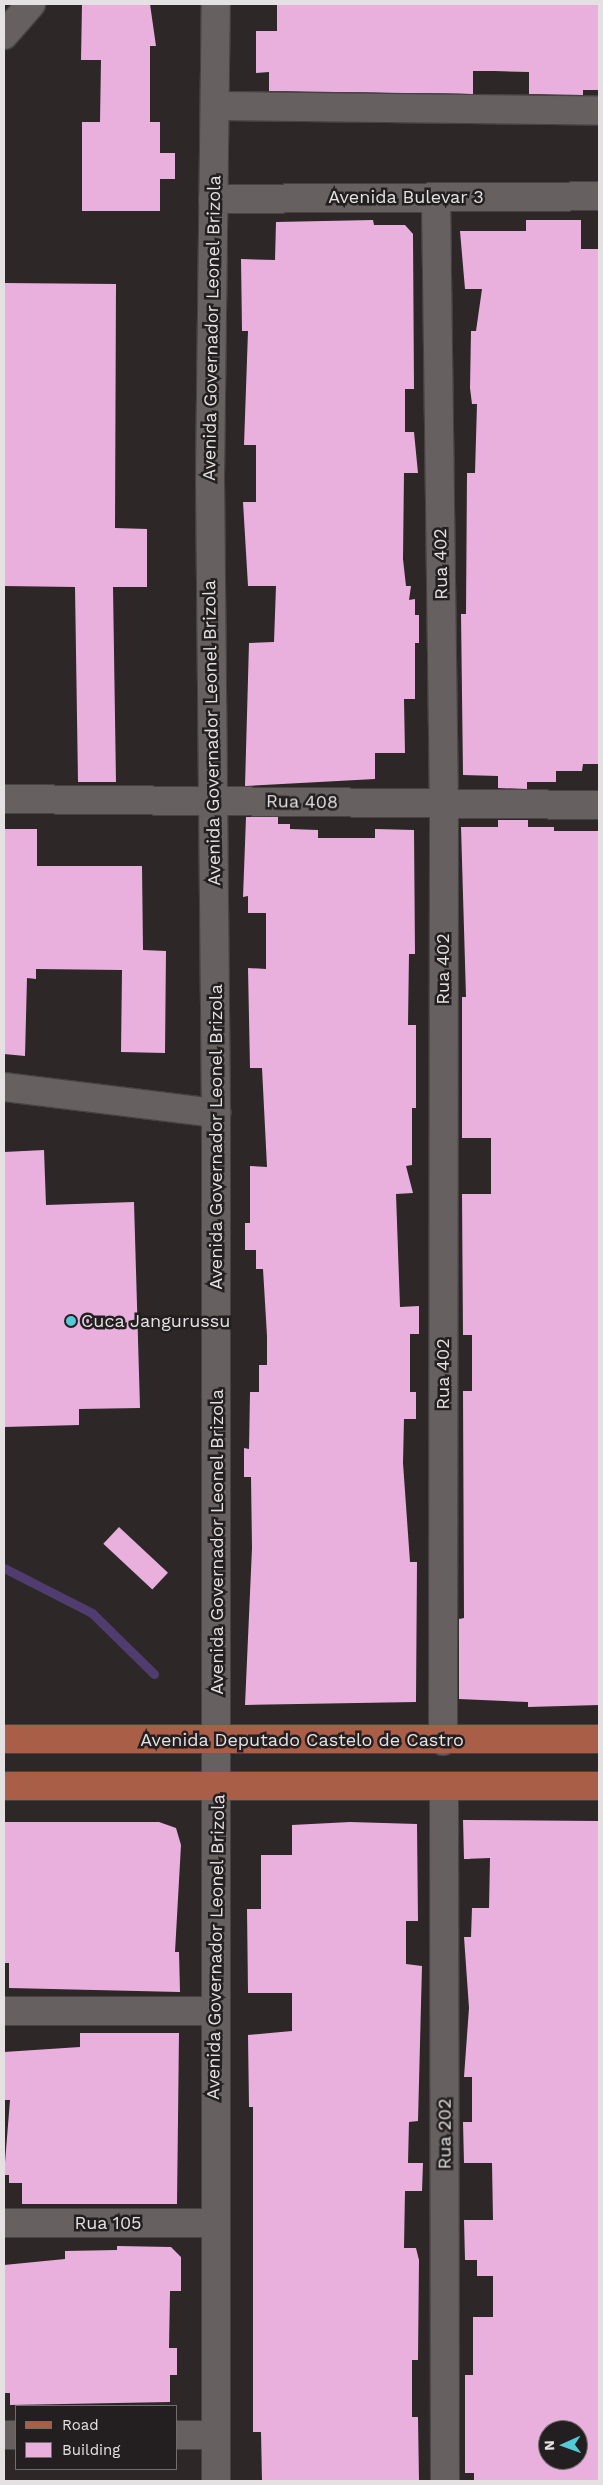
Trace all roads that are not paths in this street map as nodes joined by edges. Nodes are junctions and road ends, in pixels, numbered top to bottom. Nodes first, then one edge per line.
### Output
1 (31, 4) edge
2 (216, 4) edge
3 (4, 35) edge
4 (215, 106) junction
5 (599, 111) edge
6 (599, 196) edge
7 (436, 197) junction
8 (213, 199) junction
9 (4, 799) edge
10 (213, 800) junction
11 (599, 805) edge
12 (444, 806) junction
13 (4, 1087) edge
14 (216, 1113) junction
15 (4, 1739) edge
16 (599, 1739) edge
17 (218, 1740) junction
18 (443, 1741) junction
19 (4, 1786) edge
20 (599, 1786) edge
21 (218, 1787) junction
22 (444, 1787) junction
23 (4, 2011) edge
24 (215, 2011) junction
25 (4, 2222) edge
26 (213, 2223) junction
27 (178, 2435) edge
28 (215, 2435) junction
29 (216, 2481) edge
30 (446, 2481) edge

1 - 3 street
2 - 4 street, Avenida Governador Leonel Brizola
4 - 5 street
4 - 8 street, Avenida Governador Leonel Brizola
6 - 7 street, Avenida Bulevar 3
7 - 8 street, Avenida Bulevar 3
7 - 12 street, Rua 402
8 - 10 street, Avenida Governador Leonel Brizola
9 - 10 street, Rua 408
10 - 12 street, Rua 408
10 - 14 street, Avenida Governador Leonel Brizola
11 - 12 street, Rua 408
12 - 18 street, Rua 402
13 - 14 street
14 - 17 street, Avenida Governador Leonel Brizola
15 - 17 main road, Avenida Deputado Castelo de Castro
16 - 18 main road, Avenida Deputado Castelo de Castro
17 - 18 main road, Avenida Deputado Castelo de Castro
17 - 21 street, Avenida Governador Leonel Brizola
19 - 21 main road
20 - 22 main road
21 - 22 main road
21 - 24 street, Avenida Governador Leonel Brizola
22 - 30 street, Rua 202
23 - 24 street
24 - 26 street, Avenida Governador Leonel Brizola
25 - 26 street, Rua 105
26 - 28 street, Avenida Governador Leonel Brizola
27 - 28 street
28 - 29 street, Avenida Governador Leonel Brizola

